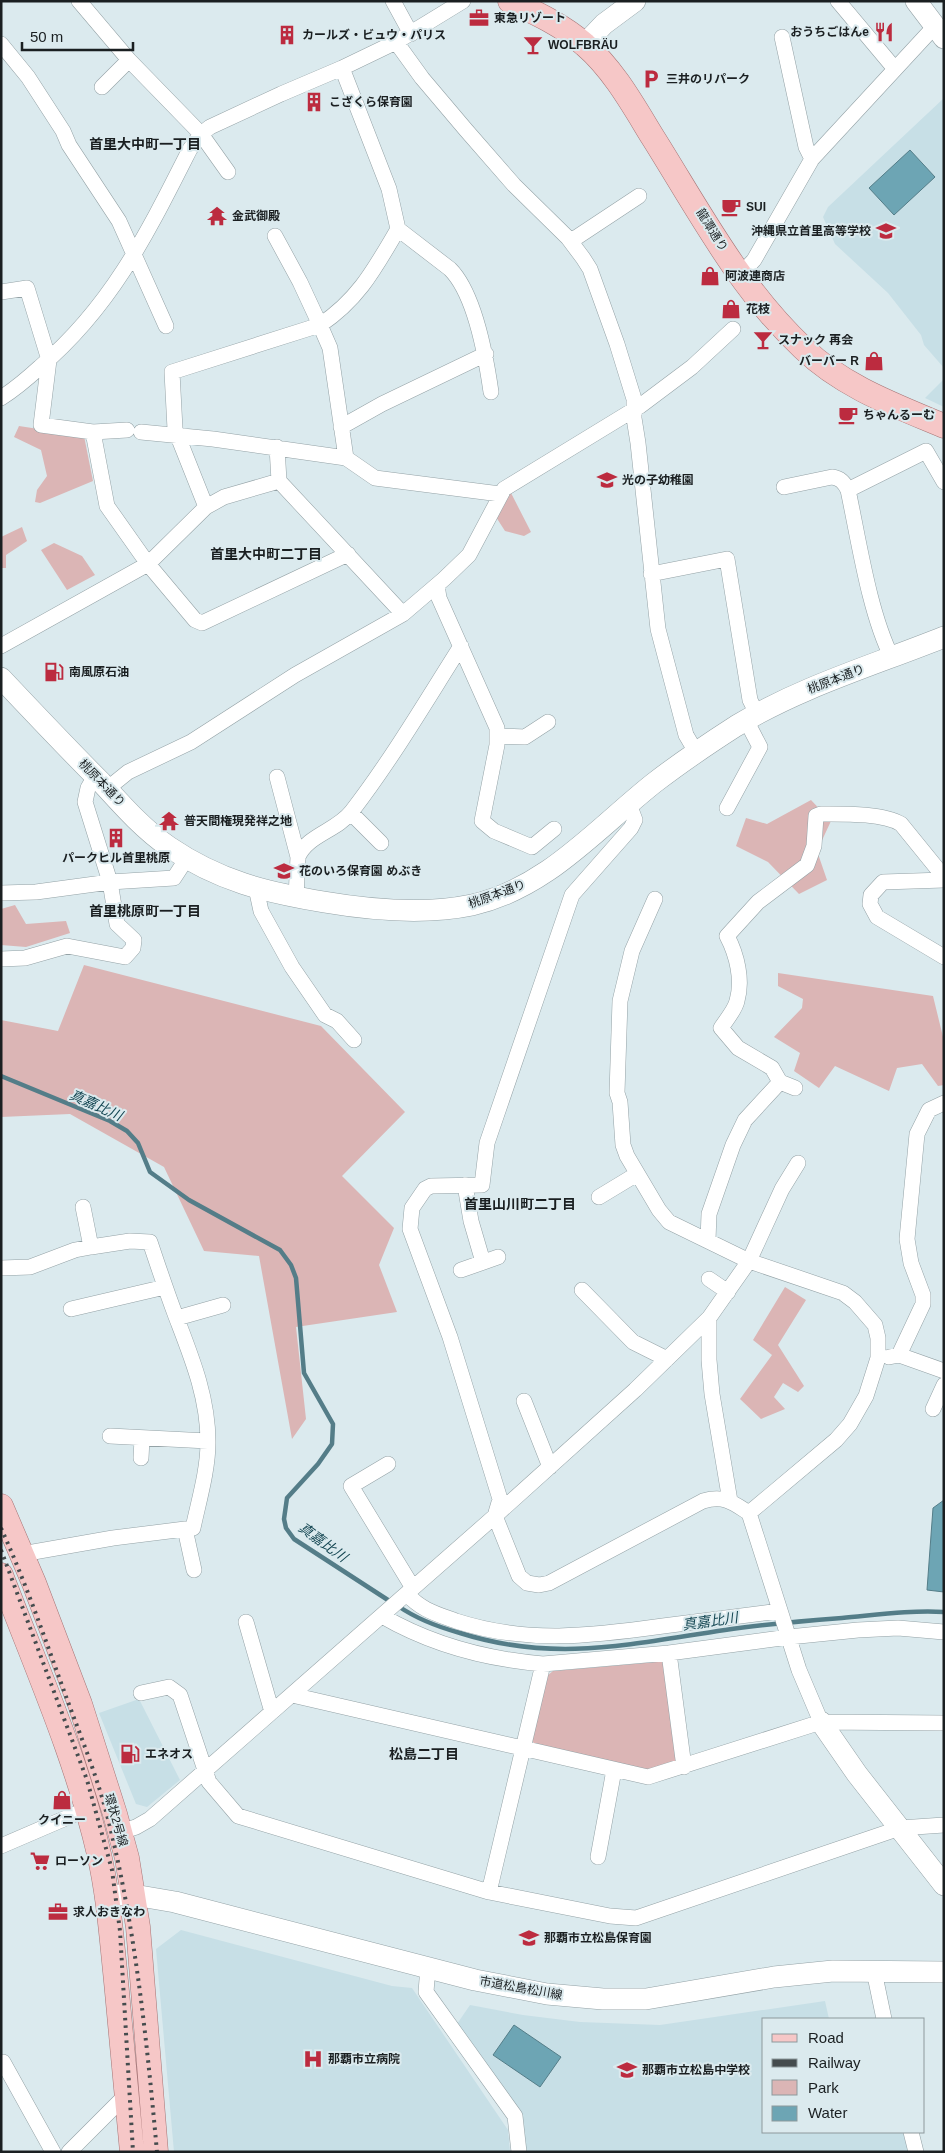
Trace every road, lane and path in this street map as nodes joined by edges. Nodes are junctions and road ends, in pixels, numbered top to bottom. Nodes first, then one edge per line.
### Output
1 (79, 1) edge
2 (393, 1) edge
3 (463, 1) edge
4 (510, 1) edge
5 (635, 1) edge
6 (838, 1) edge
7 (916, 1) edge
8 (939, 32) edge
9 (411, 34) junction
10 (782, 37) dead end
11 (396, 42) junction
12 (1, 44) edge
13 (585, 44) junction
14 (129, 60) junction
15 (342, 68) junction
16 (895, 69) junction
17 (102, 87) dead end
18 (200, 134) junction
19 (812, 159) junction
20 (228, 172) dead end
21 (639, 196) dead end
22 (398, 229) junction
23 (275, 236) dead end
24 (570, 241) junction
25 (135, 254) junction
26 (740, 275) junction
27 (1, 292) edge
28 (320, 325) junction
29 (166, 326) dead end
30 (733, 329) dead end
31 (486, 354) junction
32 (49, 360) junction
33 (491, 392) dead end
34 (1, 398) edge
35 (634, 410) junction
36 (944, 426) edge
37 (341, 427) junction
38 (93, 432) junction
39 (178, 436) junction
40 (277, 447) junction
41 (346, 458) junction
42 (278, 481) junction
43 (944, 482) edge
44 (784, 487) dead end
45 (848, 490) junction
46 (500, 494) junction
47 (206, 507) junction
48 (348, 554) junction
49 (148, 564) junction
50 (651, 574) junction
51 (437, 585) junction
52 (403, 614) junction
53 (944, 637) edge
54 (1, 646) edge
55 (461, 646) junction
56 (892, 658) junction
57 (1, 678) edge
58 (752, 717) junction
59 (548, 722) dead end
60 (498, 736) junction
61 (696, 752) junction
62 (277, 777) dead end
63 (101, 783) junction
64 (629, 804) junction
65 (727, 808) dead end
66 (351, 813) junction
67 (554, 829) dead end
68 (381, 843) dead end
69 (298, 857) junction
70 (187, 858) junction
71 (944, 879) edge
72 (110, 882) junction
73 (256, 888) junction
74 (1, 893) edge
75 (296, 897) junction
76 (655, 899) dead end
77 (944, 957) edge
78 (1, 959) edge
79 (354, 1040) dead end
80 (780, 1082) junction
81 (795, 1088) dead end
82 (944, 1103) edge
83 (798, 1163) dead end
84 (637, 1174) junction
85 (465, 1185) junction
86 (599, 1198) dead end
87 (83, 1207) dead end
88 (708, 1240) junction
89 (91, 1247) junction
90 (498, 1257) dead end
91 (748, 1261) junction
92 (483, 1262) junction
93 (1, 1268) edge
94 (461, 1270) dead end
95 (709, 1279) dead end
96 (165, 1287) junction
97 (582, 1290) dead end
98 (728, 1292) junction
99 (224, 1304) dead end
100 (71, 1309) dead end
101 (177, 1318) junction
102 (709, 1318) junction
103 (899, 1355) junction
104 (878, 1358) junction
105 (667, 1359) junction
106 (944, 1371) edge
107 (944, 1385) edge
108 (524, 1401) dead end
109 (933, 1409) dead end
110 (110, 1436) dead end
111 (142, 1438) junction
112 (208, 1441) junction
113 (141, 1458) dead end
114 (388, 1464) dead end
115 (550, 1467) junction
116 (730, 1501) junction
117 (1, 1506) edge
118 (749, 1513) junction
119 (495, 1516) junction
120 (185, 1529) junction
121 (22, 1554) junction
122 (194, 1570) dead end
123 (1, 1576) edge
124 (408, 1593) junction
125 (781, 1612) junction
126 (385, 1613) junction
127 (246, 1622) dead end
128 (944, 1632) edge
129 (788, 1633) junction
130 (669, 1653) junction
131 (543, 1664) junction
132 (141, 1693) dead end
133 (292, 1695) junction
134 (272, 1712) junction
135 (821, 1722) junction
136 (944, 1723) edge
137 (523, 1748) junction
138 (684, 1767) junction
139 (206, 1770) junction
140 (614, 1770) junction
141 (87, 1809) junction
142 (944, 1825) edge
143 (900, 1828) junction
144 (120, 1832) junction
145 (1, 1846) edge
146 (598, 1857) dead end
147 (944, 1885) edge
148 (489, 1892) junction
149 (107, 1894) junction
150 (134, 1895) junction
151 (428, 1967) junction
152 (874, 1971) junction
153 (944, 1972) edge
154 (884, 2018) edge
155 (2, 2060) edge
156 (127, 2094) junction
157 (911, 2133) edge
158 (52, 2152) edge
159 (69, 2152) edge
160 (132, 2152) edge
161 (156, 2152) edge
162 (519, 2152) edge
163 (916, 2152) edge

1 - 14 street
2 - 9 street
3 - 9 street
4 - 13 main road, 龍潭通り
5 - 13 main road
6 - 16 street
7 - 8 main road
8 - 16 street
9 - 11 street
10 - 19 street
11 - 15 street
11 - 24 street
12 - 25 street
13 - 26 main road, 龍潭通り
14 - 17 street
14 - 18 street
15 - 18 street
15 - 22 street
16 - 19 street
18 - 20 street
18 - 25 street
19 - 26 street
21 - 24 street
22 - 28 street
22 - 31 street
23 - 28 street
24 - 35 street
25 - 29 street
25 - 32 street
26 - 36 main road, 龍潭通り
27 - 32 street
28 - 37 street
28 - 39 street
30 - 35 street
31 - 33 street
31 - 37 street
32 - 34 street
32 - 38 street
35 - 46 street
35 - 50 street
37 - 41 street
38 - 39 street
38 - 49 street
39 - 40 street
39 - 47 street
40 - 41 street
40 - 42 street
41 - 46 street
42 - 47 street
42 - 48 street
43 - 45 street
44 - 45 street
45 - 56 street
46 - 51 street
47 - 49 street
48 - 49 street
48 - 52 street
49 - 54 street
50 - 58 street
50 - 61 street
51 - 52 street
51 - 55 street
52 - 63 street
53 - 56 main road, 桃原本通り
55 - 60 street
55 - 66 street
56 - 58 main road, 桃原本通り
57 - 63 main road, 桃原本通り
58 - 61 main road, 桃原本通り
58 - 65 street
59 - 60 street
60 - 67 street
61 - 64 main road, 桃原本通り
62 - 69 street
63 - 70 main road, 桃原本通り
63 - 72 street
64 - 75 main road, 桃原本通り
64 - 85 street
66 - 68 street
66 - 69 street
69 - 75 street
70 - 72 street
70 - 73 main road, 桃原本通り
71 - 77 street
71 - 80 street
72 - 74 street
72 - 78 street
73 - 75 main road, 桃原本通り
73 - 79 street
76 - 84 street
80 - 81 street
80 - 88 street
82 - 103 street
83 - 91 street
84 - 86 street
84 - 88 street
85 - 92 street
85 - 119 street
87 - 89 street
88 - 91 street
89 - 93 street
89 - 96 street
90 - 92 street
91 - 98 street
91 - 104 street
92 - 94 street
95 - 98 street
96 - 100 street
96 - 101 street
97 - 105 street
98 - 102 street
99 - 101 street
101 - 112 street
102 - 105 street
102 - 116 street
103 - 104 street
103 - 106 street
104 - 118 street
105 - 115 street
107 - 109 street
108 - 115 street
110 - 111 street
111 - 112 street
111 - 113 street
112 - 120 street
114 - 124 street
115 - 119 street
116 - 118 street
116 - 119 street
117 - 121 main road, 環状2号線
118 - 125 street
119 - 124 street
120 - 121 street
120 - 122 street
121 - 144 main road, 環状2号線
123 - 141 main road, 環状2号線
124 - 125 street
124 - 126 street
125 - 129 street
126 - 131 street
126 - 133 street
127 - 134 street
128 - 129 street
129 - 130 street
129 - 135 street
130 - 131 street
130 - 138 street
131 - 137 street
132 - 139 street
133 - 134 street
133 - 137 street
134 - 139 street
135 - 136 street
135 - 138 street
135 - 143 main road
137 - 140 street
137 - 148 street
138 - 140 street
139 - 144 street
139 - 148 street
140 - 146 street
141 - 145 street
141 - 149 main road, 環状2号線
142 - 143 street
143 - 147 main road
143 - 148 street
144 - 150 main road, 環状2号線
149 - 150 main road, 市道松島松川線
149 - 156 main road, 環状2号線
150 - 151 main road, 市道松島松川線
150 - 161 main road, 環状2号線
151 - 152 main road, 市道松島松川線
151 - 162 street
152 - 153 main road, 市道松島松川線
152 - 154 street
155 - 158 street
156 - 159 street
156 - 160 main road, 環状2号線
157 - 163 street

